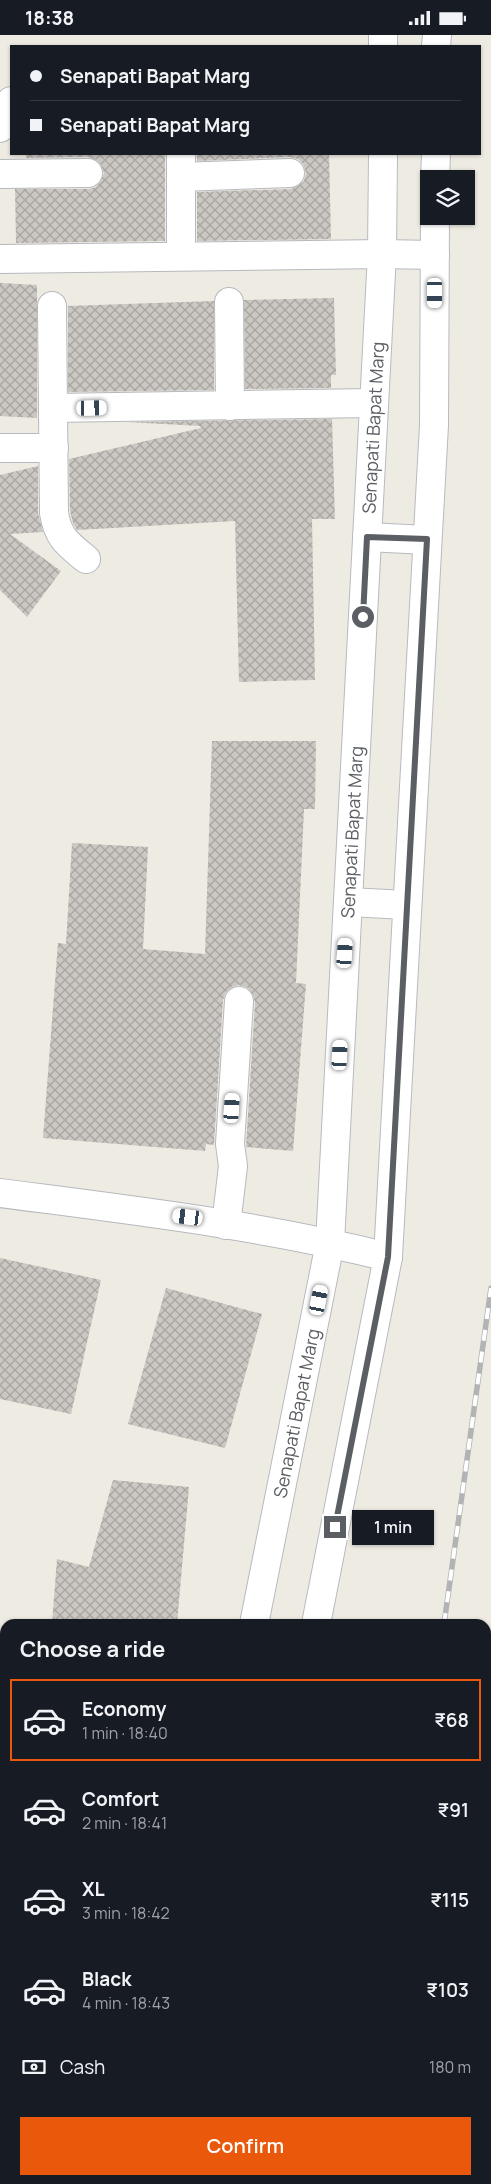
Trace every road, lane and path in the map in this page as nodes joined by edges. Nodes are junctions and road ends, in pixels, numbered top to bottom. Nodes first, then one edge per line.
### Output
1 (10, 103) edge
2 (0, 128) edge
3 (383, 155) edge
4 (436, 155) edge
5 (181, 165) edge
6 (436, 170) edge
7 (88, 173) dead end
8 (290, 173) dead end
9 (0, 174) edge
10 (435, 225) edge
11 (382, 254) junction
12 (435, 255) junction
13 (181, 256) junction
14 (0, 259) edge
15 (229, 302) dead end
16 (52, 306) dead end
17 (374, 403) junction
18 (230, 406) junction
19 (53, 408) junction
20 (0, 448) edge
21 (54, 448) junction
22 (367, 537) junction
23 (427, 539) junction
24 (86, 559) dead end
25 (348, 902) junction
26 (407, 905) junction
27 (239, 1001) dead end
28 (0, 1193) edge
29 (226, 1225) junction
30 (330, 1243) junction
31 (388, 1257) junction
32 (255, 1619) edge
33 (317, 1619) edge

1 - 2 main road
3 - 11 main road, Senapati Bapat Marg
4 - 6 main road
5 - 8 main road
5 - 13 main road
7 - 9 main road
10 - 12 main road
11 - 12 main road
11 - 13 main road
11 - 17 main road, Senapati Bapat Marg
12 - 23 main road
13 - 14 main road
15 - 18 main road
16 - 19 main road
17 - 18 main road
17 - 22 main road, Senapati Bapat Marg
18 - 19 main road
19 - 21 main road
20 - 21 main road
21 - 24 main road
22 - 23 main road
22 - 25 main road, Senapati Bapat Marg
23 - 26 main road
25 - 26 main road
25 - 30 main road, Senapati Bapat Marg
26 - 31 main road
27 - 29 main road
28 - 29 main road
29 - 30 main road
30 - 31 main road
30 - 32 main road, Senapati Bapat Marg
31 - 33 main road

